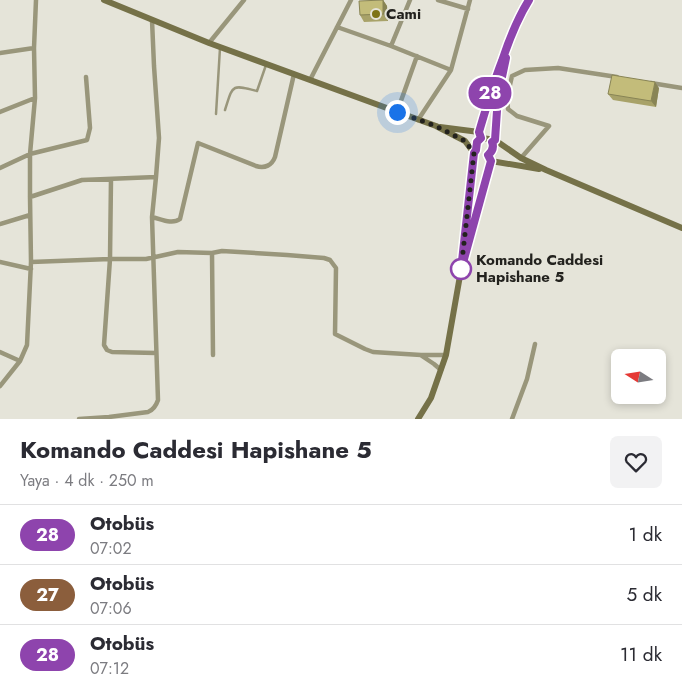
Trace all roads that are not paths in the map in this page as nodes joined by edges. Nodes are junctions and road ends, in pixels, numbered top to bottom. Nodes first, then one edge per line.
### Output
1 (36, 0) edge
2 (105, 0) edge
3 (244, 0) edge
4 (351, 0) edge
5 (410, 0) edge
6 (438, 0) edge
7 (470, 0) edge
8 (529, 0) edge
9 (468, 9) junction
10 (152, 20) junction
11 (338, 27) junction
12 (510, 38) junction
13 (209, 43) junction
14 (391, 46) junction
15 (220, 47) junction
16 (34, 48) junction
17 (0, 53) edge
18 (417, 56) junction
19 (266, 64) junction
20 (451, 70) junction
21 (294, 74) junction
22 (86, 77) dead end
23 (624, 78) edge
24 (310, 80) junction
25 (643, 81) edge
26 (682, 88) edge
27 (35, 98) junction
28 (225, 110) dead end
29 (0, 112) edge
30 (397, 112) junction
31 (216, 114) dead end
32 (418, 120) junction
33 (436, 126) junction
34 (480, 135) junction
35 (493, 141) junction
36 (475, 151) junction
37 (30, 154) junction
38 (489, 158) junction
39 (521, 158) junction
40 (0, 168) edge
41 (546, 170) junction
42 (156, 177) junction
43 (111, 179) junction
44 (30, 197) junction
45 (30, 215) junction
46 (152, 217) junction
47 (0, 224) edge
48 (682, 228) edge
49 (212, 253) junction
50 (152, 258) junction
51 (110, 259) junction
52 (0, 262) edge
53 (31, 262) junction
54 (31, 269) junction
55 (461, 270) junction
56 (535, 344) dead end
57 (0, 352) edge
58 (156, 353) junction
59 (421, 355) junction
60 (446, 355) junction
61 (213, 356) dead end
62 (20, 361) junction
63 (441, 370) junction
64 (0, 386) edge
65 (79, 419) edge
66 (418, 419) edge
67 (512, 419) edge

1 - 16 street
2 - 10 street
3 - 13 street
4 - 11 street
5 - 14 street
6 - 9 street
7 - 9 street
8 - 12 street
9 - 20 street
10 - 13 street
10 - 42 street
11 - 14 street
11 - 24 street
12 - 34 street
12 - 35 street
13 - 15 street
14 - 18 street
15 - 19 street
15 - 31 lane
16 - 17 street
16 - 27 street
18 - 20 street
18 - 30 street
19 - 21 street
19 - 28 lane
20 - 32 street
21 - 24 street
21 - 46 street
22 - 37 street
23 - 39 street
24 - 30 street
25 - 26 street
27 - 29 street
27 - 37 street
30 - 32 street
32 - 33 street
33 - 34 street
33 - 36 street
34 - 35 street
34 - 36 street
35 - 38 street
35 - 39 street
36 - 38 street
36 - 55 street
37 - 40 street
37 - 44 street
38 - 41 street
38 - 55 street
39 - 41 street
41 - 48 street
42 - 43 street
42 - 46 street
43 - 44 street
43 - 51 street
44 - 45 street
45 - 47 street
45 - 53 street
46 - 50 street
49 - 50 street
49 - 59 street
49 - 61 street
50 - 51 street
50 - 58 street
51 - 53 street
51 - 58 street
52 - 54 street
53 - 54 street
54 - 62 street
55 - 60 street
56 - 67 street
57 - 62 street
58 - 65 street
59 - 60 street
59 - 63 street
60 - 63 street
62 - 64 street
63 - 66 street

